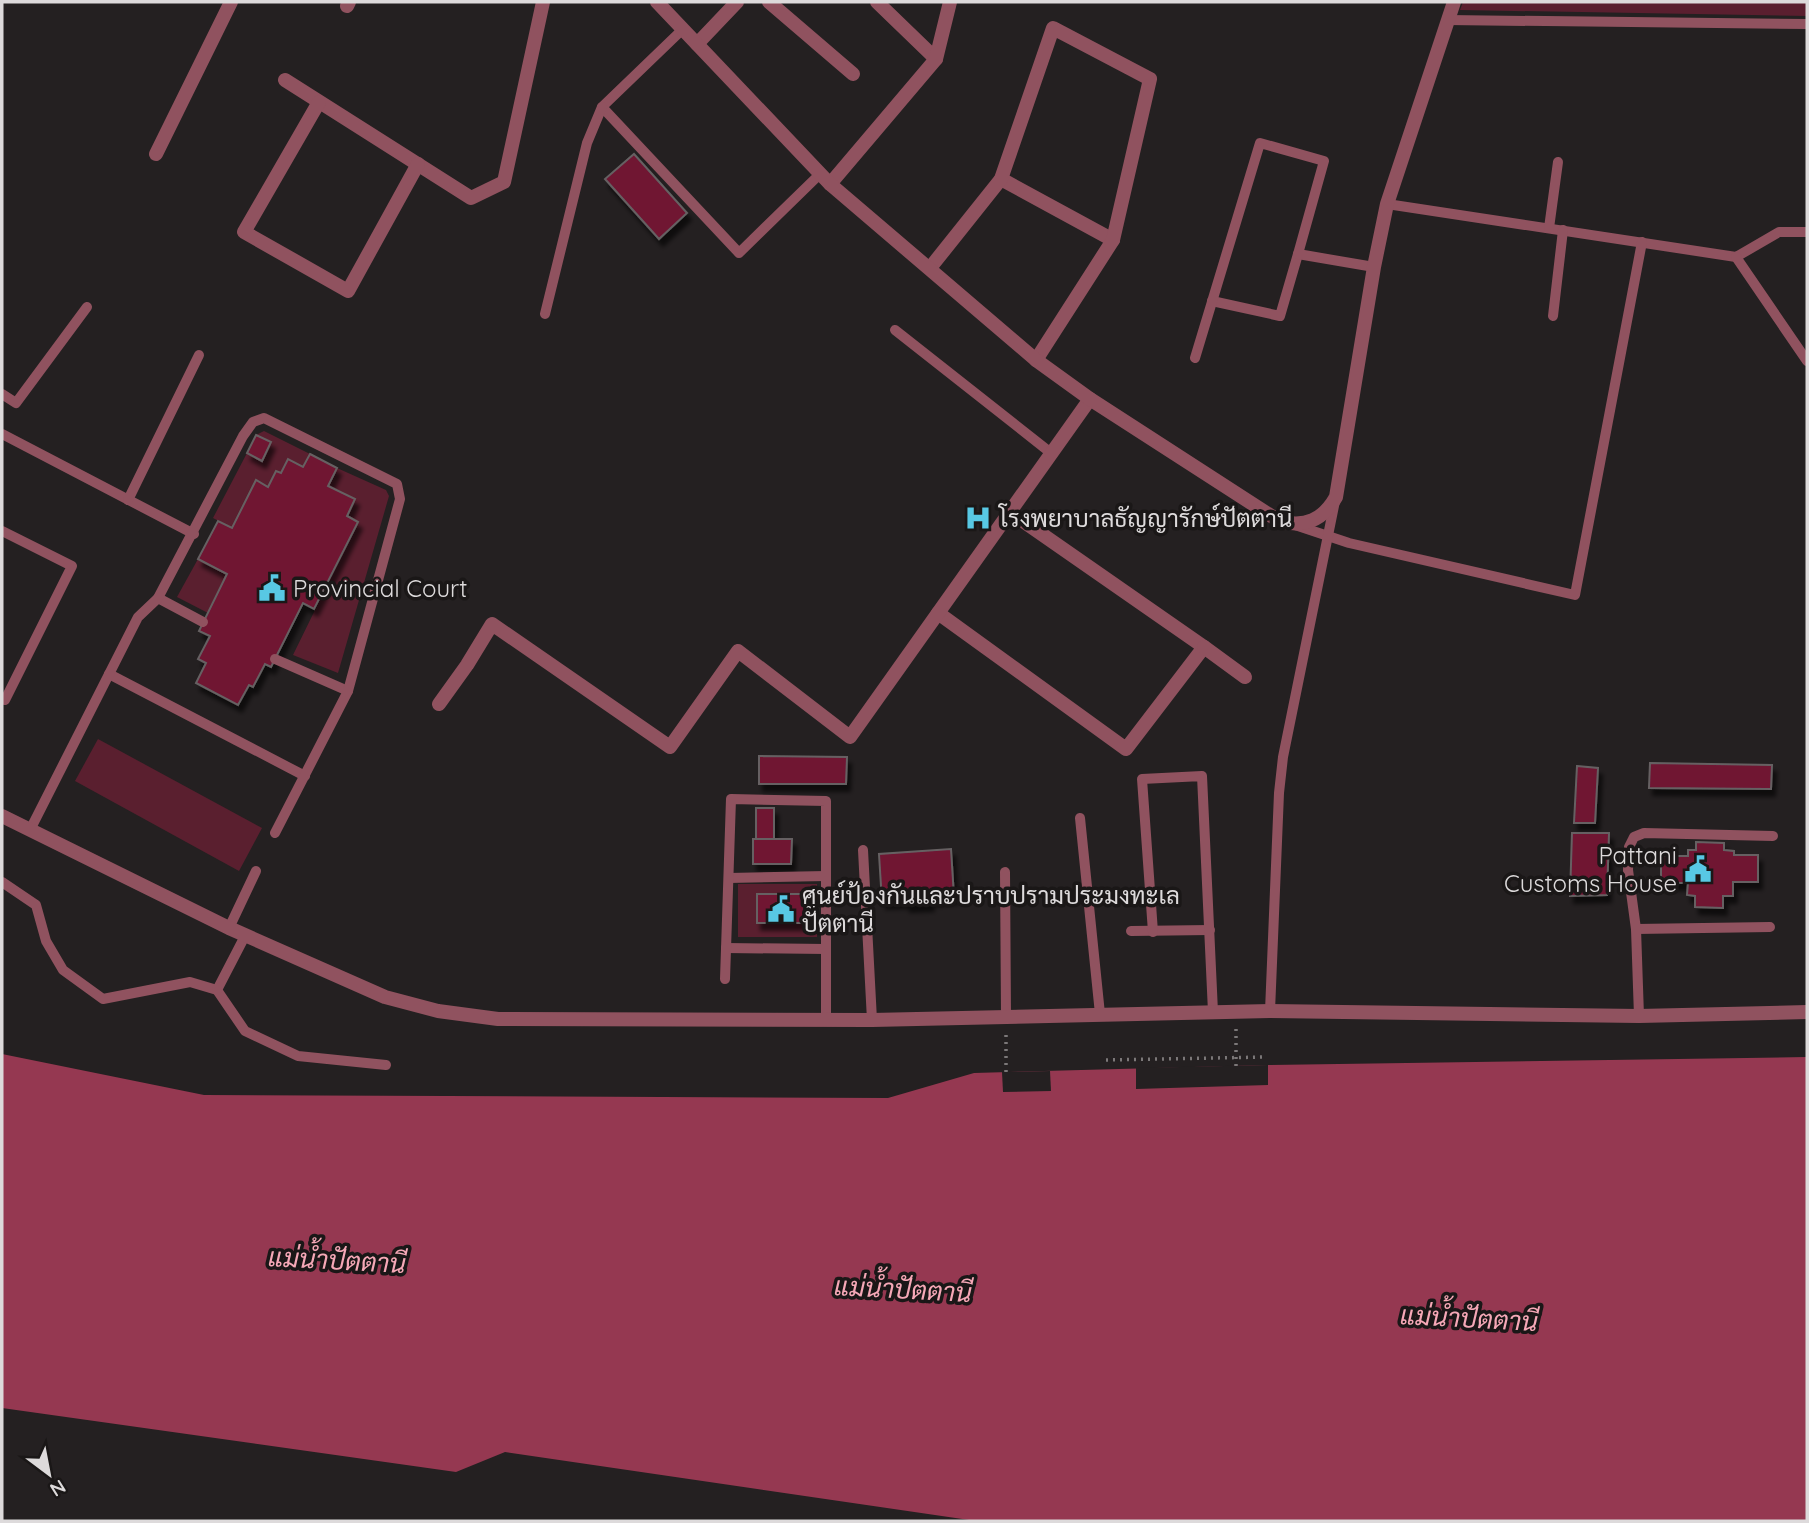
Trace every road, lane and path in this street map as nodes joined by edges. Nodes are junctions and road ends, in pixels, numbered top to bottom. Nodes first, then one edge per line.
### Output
1 (231, 2) edge
2 (543, 2) edge
3 (657, 2) edge
4 (737, 2) edge
5 (769, 2) edge
6 (877, 2) edge
7 (950, 2) edge
8 (1454, 2) edge
9 (1447, 20) junction
10 (1807, 24) edge
11 (683, 29) junction
12 (698, 44) junction
13 (936, 59) junction
14 (853, 74) dead end
15 (285, 80) dead end
16 (319, 102) junction
17 (602, 107) junction
18 (156, 154) dead end
19 (1558, 162) dead end
20 (418, 164) junction
21 (826, 178) junction
22 (1002, 179) junction
23 (1387, 204) junction
24 (1549, 228) junction
25 (1563, 230) junction
26 (1807, 232) edge
27 (1113, 240) junction
28 (1642, 242) junction
29 (1298, 254) junction
30 (1736, 257) junction
31 (1374, 267) junction
32 (930, 268) junction
33 (1212, 301) junction
34 (87, 307) dead end
35 (545, 314) dead end
36 (1552, 316) dead end
37 (895, 330) dead end
38 (200, 355) dead end
39 (1195, 358) dead end
40 (1036, 360) junction
41 (1807, 360) edge
42 (2, 394) edge
43 (1090, 398) junction
44 (2, 434) edge
45 (1051, 453) junction
46 (1336, 497) junction
47 (128, 499) junction
48 (1010, 512) junction
49 (1292, 525) junction
50 (2, 531) edge
51 (194, 534) junction
52 (1329, 537) junction
53 (158, 598) junction
54 (939, 613) junction
55 (203, 622) dead end
56 (1204, 647) junction
57 (275, 659) dead end
58 (109, 674) junction
59 (1245, 677) dead end
60 (348, 691) junction
61 (5, 700) dead end
62 (439, 704) dead end
63 (305, 776) junction
64 (2, 816) edge
65 (1080, 818) dead end
66 (30, 830) junction
67 (275, 833) dead end
68 (1773, 836) dead end
69 (863, 850) dead end
70 (256, 871) dead end
71 (1005, 872) dead end
72 (826, 876) junction
73 (729, 878) junction
74 (2, 882) edge
75 (1770, 926) dead end
76 (229, 928) junction
77 (1636, 929) junction
78 (1210, 930) junction
79 (1131, 931) dead end
80 (1153, 932) junction
81 (245, 936) junction
82 (726, 948) junction
83 (825, 949) junction
84 (725, 979) dead end
85 (217, 990) junction
86 (1270, 1011) junction
87 (1213, 1012) junction
88 (1236, 1012) junction
89 (1807, 1013) edge
90 (1100, 1014) junction
91 (1006, 1016) junction
92 (1639, 1016) junction
93 (826, 1020) junction
94 (872, 1020) junction
95 (1266, 1056) dead end
96 (1236, 1057) junction
97 (1105, 1060) dead end
98 (386, 1065) dead end
99 (1236, 1066) dead end
100 (1006, 1072) dead end

1 - 18 street
2 - 20 street
3 - 11 street
4 - 12 street
5 - 14 street
6 - 13 street
7 - 13 street
8 - 9 street
9 - 10 lane
9 - 23 street
11 - 12 street
11 - 17 lane
12 - 21 street
13 - 21 street
15 - 16 street
16 - 20 street
16 - 20 street
17 - 21 lane
17 - 35 lane
19 - 24 lane
21 - 32 street
22 - 27 street
22 - 27 street
22 - 32 street
23 - 24 lane
23 - 31 street
24 - 25 lane
25 - 28 lane
25 - 36 lane
26 - 30 lane
27 - 40 street
28 - 30 lane
28 - 52 lane
29 - 31 lane
29 - 33 lane
29 - 33 lane
30 - 41 lane
31 - 46 street
32 - 40 street
33 - 39 lane
34 - 42 lane
37 - 45 lane
38 - 47 lane
40 - 43 street
43 - 45 street
43 - 49 street
44 - 47 lane
45 - 48 street
46 - 49 street
46 - 52 lane
47 - 51 lane
48 - 54 street
48 - 56 street
49 - 52 lane
50 - 61 lane
51 - 53 lane
51 - 60 lane
52 - 86 lane
53 - 55 lane
53 - 58 lane
54 - 56 street
54 - 62 street
56 - 59 street
57 - 60 lane
58 - 63 lane
58 - 66 lane
60 - 63 lane
63 - 67 lane
64 - 66 street
65 - 90 lane
66 - 76 street
68 - 77 lane
69 - 94 lane
70 - 76 lane
71 - 91 lane
72 - 73 lane
72 - 73 lane
72 - 83 lane
73 - 82 lane
74 - 85 lane
75 - 77 lane
76 - 81 street
77 - 92 lane
78 - 80 lane
78 - 80 lane
78 - 87 lane
79 - 80 lane
81 - 85 lane
81 - 93 street
82 - 83 lane
82 - 84 lane
83 - 93 lane
85 - 98 lane
86 - 88 street
86 - 92 street
87 - 88 street
87 - 90 street
88 - 96 path
89 - 92 street
90 - 91 street
91 - 94 street
91 - 100 path
93 - 94 street
95 - 96 path
96 - 97 path
96 - 99 path

